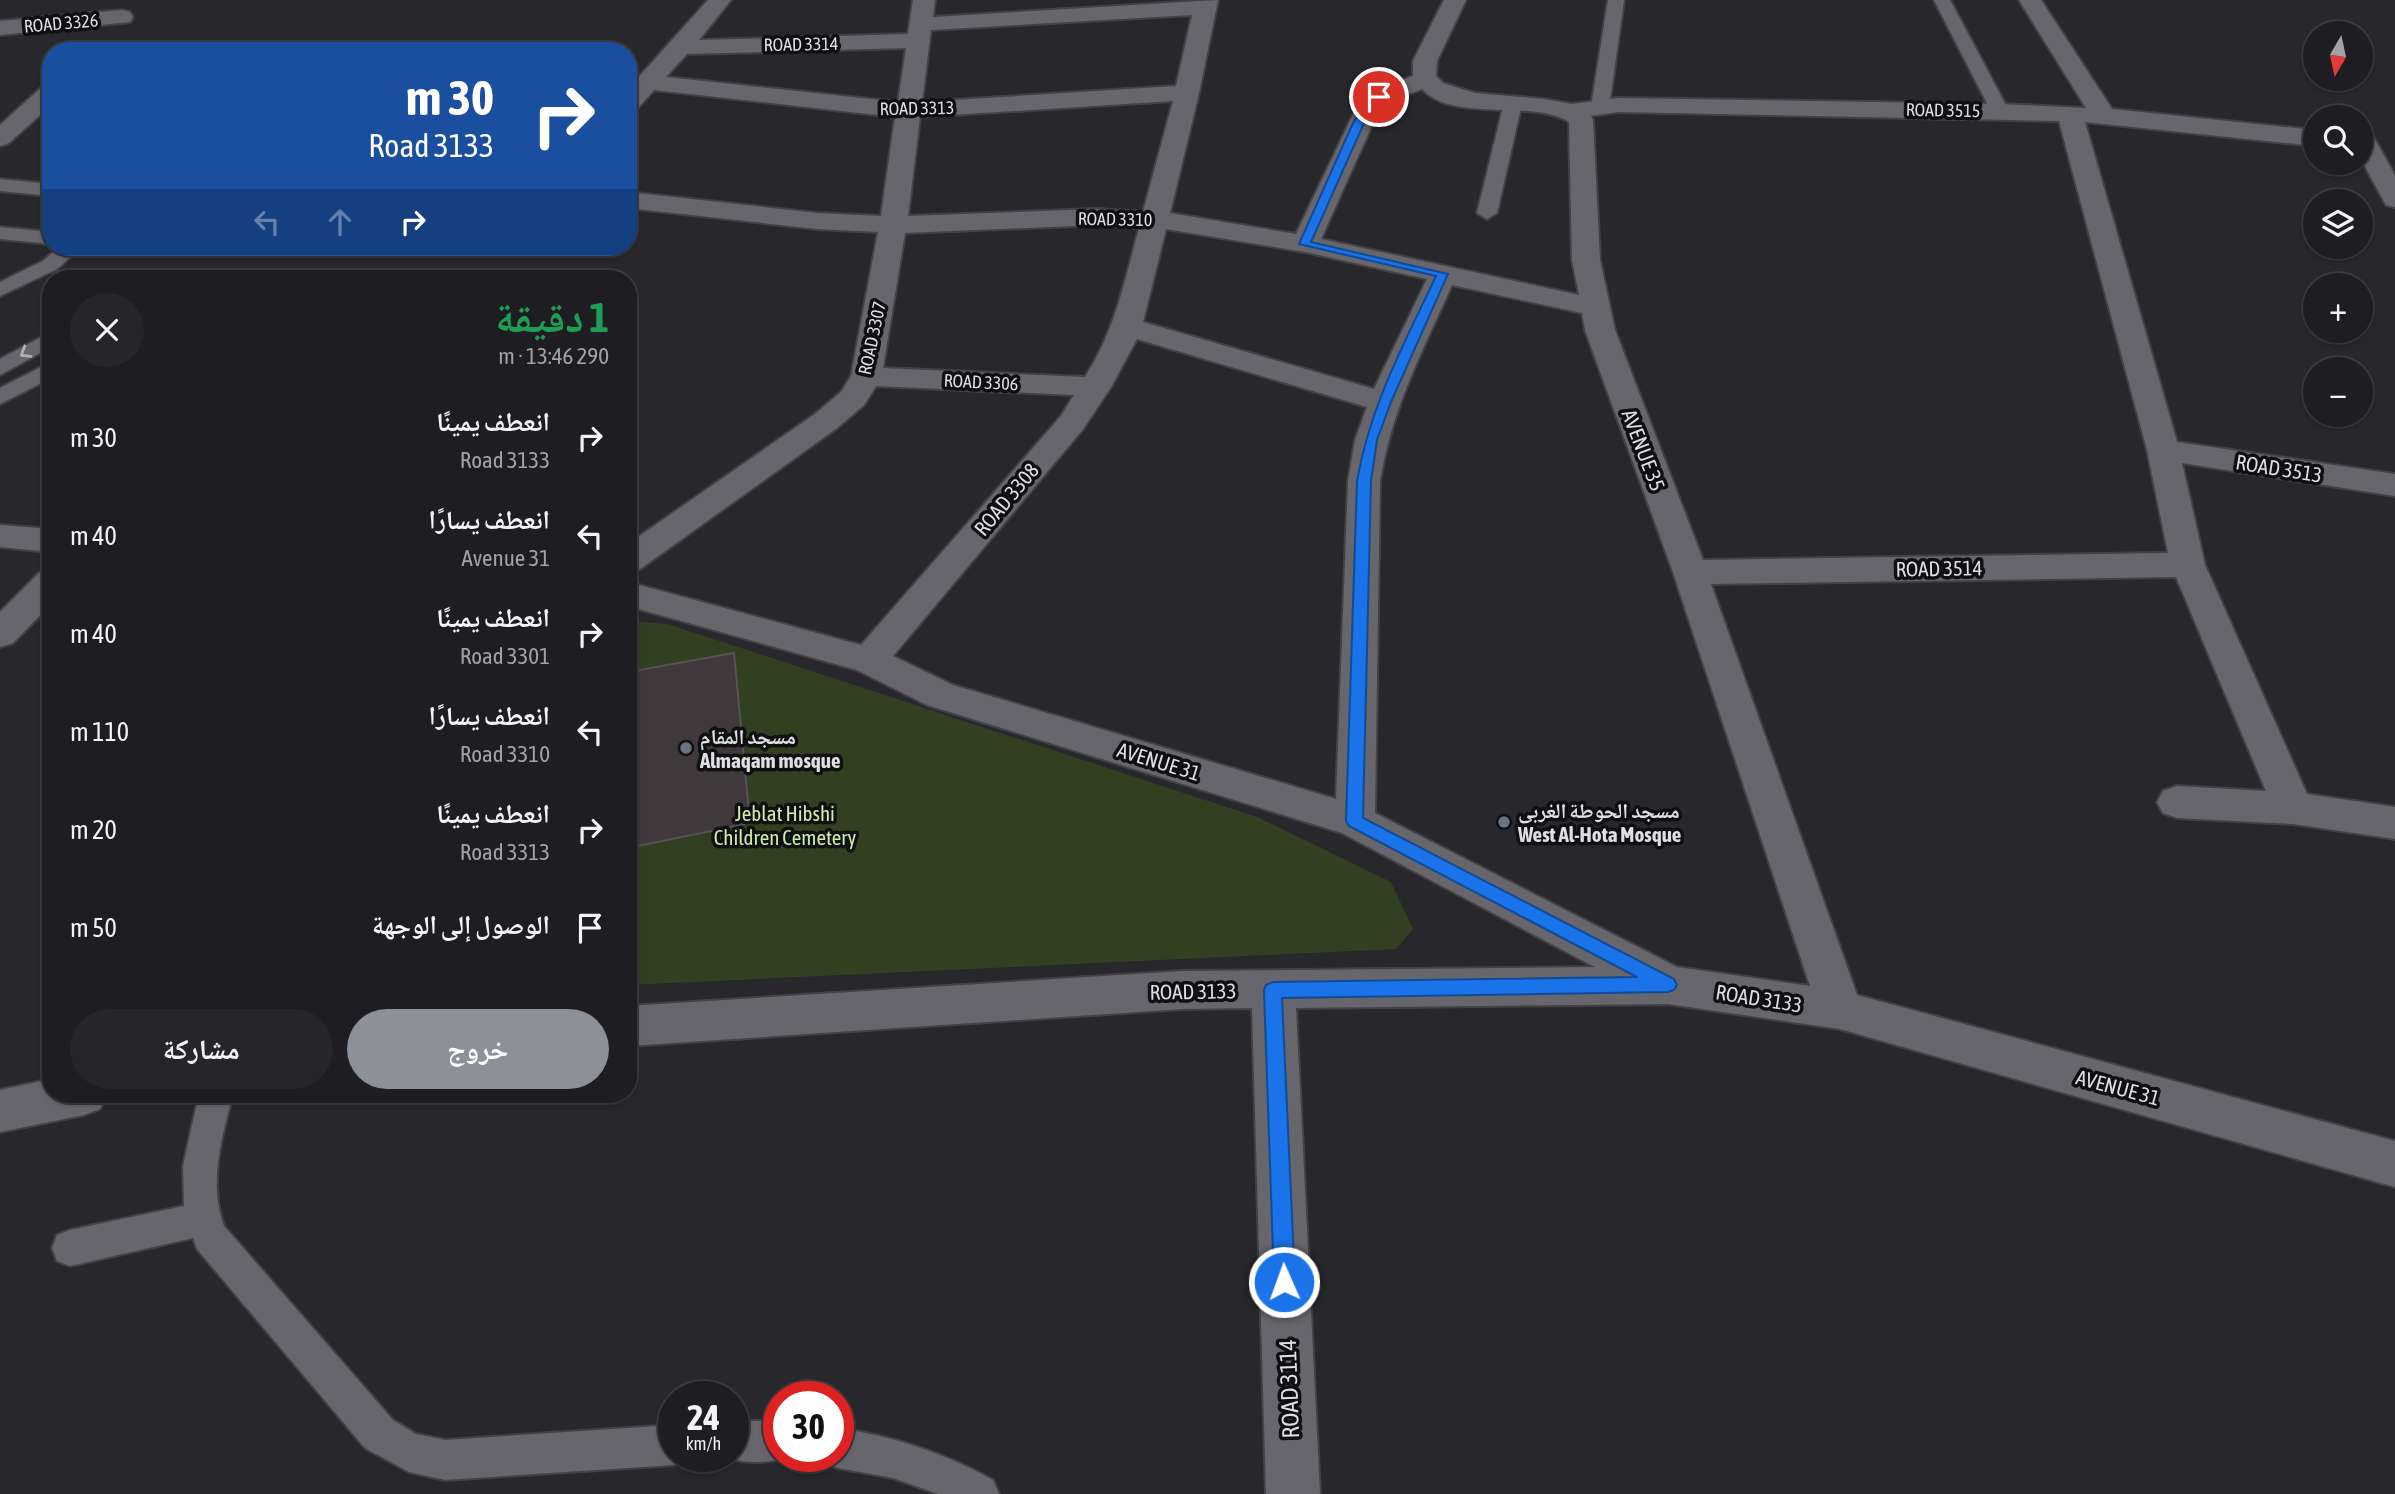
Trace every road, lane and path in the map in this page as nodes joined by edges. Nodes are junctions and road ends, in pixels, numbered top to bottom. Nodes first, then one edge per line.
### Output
1 (83, 0) edge
2 (138, 0) edge
3 (720, 0) edge
4 (1455, 0) edge
5 (1616, 0) edge
6 (1942, 0) edge
7 (2030, 0) edge
8 (1206, 4) edge
9 (122, 18) junction
10 (922, 22) edge
11 (0, 28) edge
12 (99, 42) dead end
13 (681, 47) junction
14 (1425, 80) junction
15 (648, 82) junction
16 (1187, 93) junction
17 (637, 94) edge
18 (42, 100) edge
19 (1513, 103) junction
20 (1585, 109) junction
21 (909, 110) junction
22 (2000, 111) junction
23 (2070, 115) junction
24 (2104, 116) junction
25 (2303, 137) edge
26 (0, 138) edge
27 (2373, 144) edge
28 (2395, 146) edge
29 (2373, 160) edge
30 (0, 185) edge
31 (42, 189) edge
32 (2395, 199) edge
33 (637, 201) edge
34 (1487, 213) dead end
35 (1155, 219) junction
36 (893, 225) junction
37 (0, 233) edge
38 (42, 237) edge
39 (1305, 244) junction
40 (60, 256) edge
41 (1443, 274) junction
42 (0, 290) edge
43 (1593, 307) junction
44 (1127, 327) junction
45 (42, 343) edge
46 (0, 368) edge
47 (42, 374) edge
48 (866, 376) junction
49 (1096, 387) junction
50 (0, 397) edge
51 (1384, 402) junction
52 (2164, 450) junction
53 (2395, 485) edge
54 (0, 536) edge
55 (42, 540) edge
56 (637, 556) edge
57 (2188, 565) junction
58 (1690, 572) junction
59 (42, 591) edge
60 (637, 596) edge
61 (0, 634) edge
62 (869, 660) junction
63 (2177, 802) dead end
64 (2293, 808) junction
65 (1354, 821) junction
66 (2395, 823) edge
67 (1668, 985) junction
68 (1273, 990) junction
69 (1840, 1010) junction
70 (637, 1025) edge
71 (42, 1102) edge
72 (214, 1103) edge
73 (0, 1111) edge
74 (2395, 1164) edge
75 (202, 1219) junction
76 (70, 1248) dead end
77 (658, 1447) edge
78 (854, 1450) edge
79 (979, 1494) edge
80 (1293, 1494) edge

1 - 9 street
2 - 9 street
3 - 13 street
4 - 14 street
5 - 20 lane
6 - 22 lane
7 - 24 street
8 - 10 street
8 - 16 street, ROAD 3308
9 - 11 street, ROAD 3326
9 - 12 street
10 - 13 street, ROAD 3314
10 - 21 street, ROAD 3307
13 - 15 street
14 - 19 street
14 - 39 street
15 - 17 street
15 - 21 street, ROAD 3313
16 - 21 street, ROAD 3313
16 - 35 street, ROAD 3308
18 - 26 street
19 - 20 street
19 - 34 lane
20 - 22 street, ROAD 3515
20 - 43 street, AVENUE 35
21 - 36 street, ROAD 3307
22 - 23 street, ROAD 3515
23 - 24 street, ROAD 3515
23 - 52 street
24 - 25 street, ROAD 3515
27 - 28 street
29 - 32 street
30 - 31 lane
33 - 36 street, ROAD 3310
35 - 36 street, ROAD 3310
35 - 39 street, ROAD 3310
35 - 44 street, ROAD 3308
36 - 48 street, ROAD 3307
37 - 38 lane
39 - 41 street, ROAD 3310
40 - 42 lane
41 - 43 street, ROAD 3310
41 - 51 street
43 - 58 street, AVENUE 35
44 - 49 street, ROAD 3308
44 - 51 street
45 -> 46 lane
47 - 50 lane
48 - 49 street, ROAD 3306
48 - 56 street, ROAD 3307
49 - 62 street, ROAD 3308
51 - 65 street
52 - 53 street, ROAD 3513
52 - 57 street
54 - 55 street
57 - 58 street, ROAD 3514
57 - 64 street
58 - 69 street, AVENUE 35
59 - 61 street
60 - 62 street, AVENUE 31
62 - 65 street, AVENUE 31
63 - 64 street
64 - 66 street
65 - 67 street, AVENUE 31
67 - 68 street, ROAD 3133
67 - 69 street, ROAD 3133
68 - 70 street, ROAD 3133
68 - 80 street, ROAD 3114
69 - 74 street, AVENUE 31
71 - 73 street
72 - 75 lane
75 - 76 lane
75 - 77 lane
78 - 79 lane

